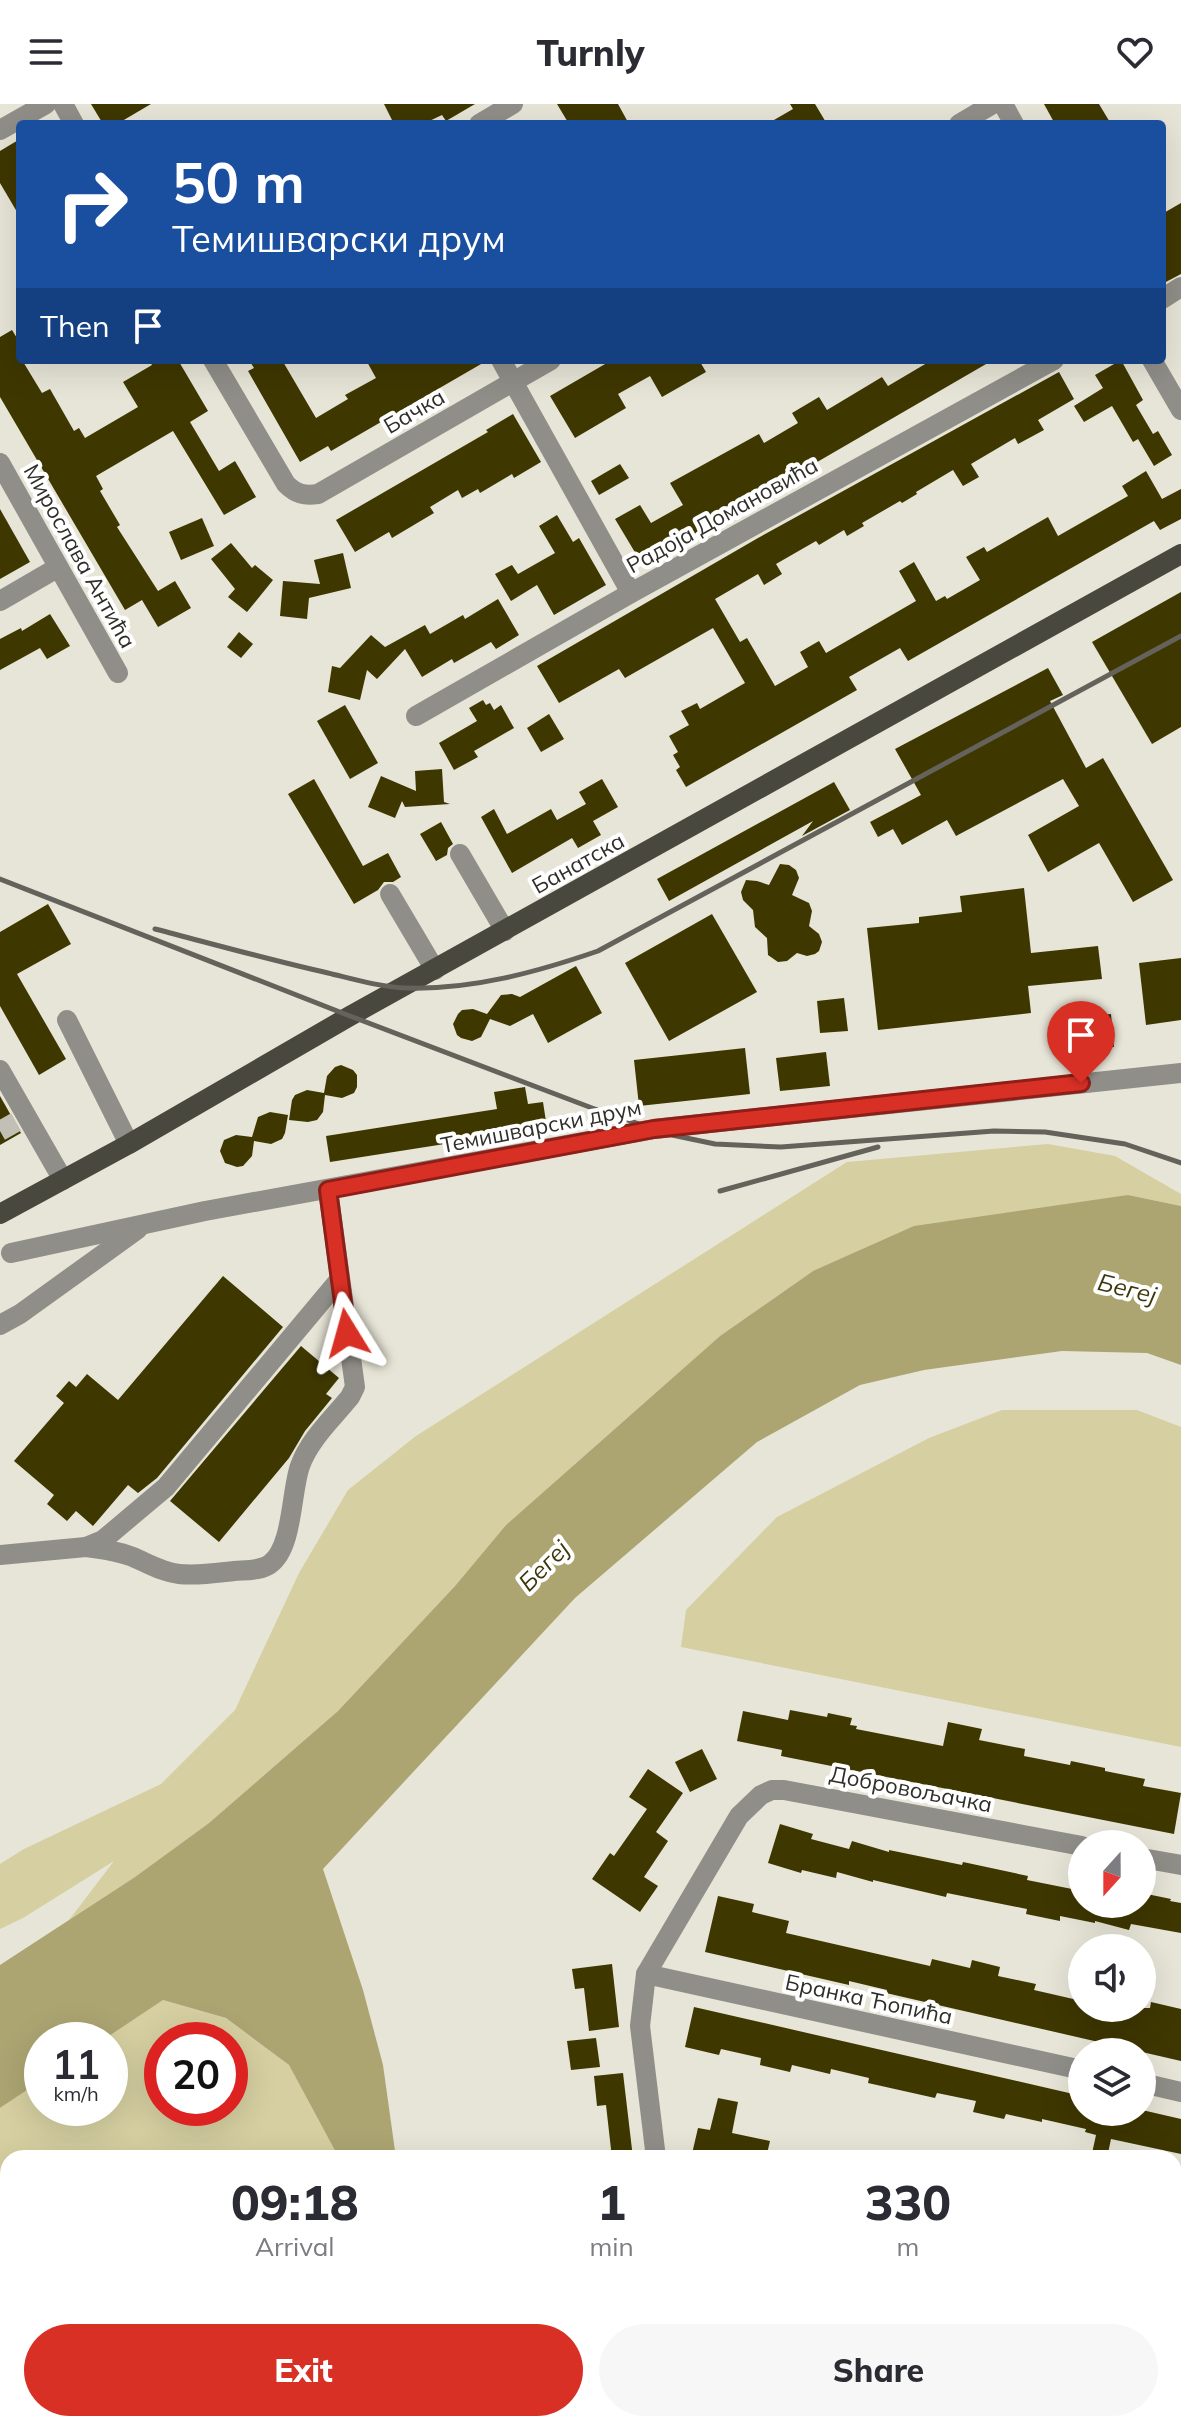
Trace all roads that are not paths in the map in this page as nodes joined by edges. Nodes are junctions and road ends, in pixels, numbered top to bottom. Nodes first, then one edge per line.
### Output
1 (46, 104) edge
2 (513, 104) edge
3 (993, 104) edge
4 (18, 120) edge
5 (486, 120) edge
6 (966, 120) edge
7 (215, 364) edge
8 (503, 364) edge
9 (544, 364) edge
10 (1047, 364) edge
11 (1154, 364) edge
12 (514, 381) junction
13 (1181, 410) edge
14 (0, 463) edge
15 (1181, 554) edge
16 (57, 568) junction
17 (631, 593) junction
18 (0, 601) edge
19 (118, 673) dead end
20 (416, 716) dead end
21 (460, 854) dead end
22 (390, 894) dead end
23 (505, 931) junction
24 (435, 970) junction
25 (67, 1020) dead end
26 (0, 1070) edge
27 (1181, 1073) edge
28 (129, 1144) junction
29 (63, 1180) junction
30 (328, 1190) junction
31 (0, 1214) edge
32 (146, 1223) junction
33 (11, 1253) dead end
34 (340, 1279) junction
35 (0, 1325) edge
36 (86, 1547) junction
37 (0, 1555) edge
38 (1068, 1843) edge
39 (1156, 1861) edge
40 (1181, 1865) edge
41 (646, 1974) junction
42 (1068, 2067) edge
43 (1156, 2086) edge
44 (1181, 2092) edge
45 (655, 2150) edge

1 - 4 street
2 - 5 street
3 - 6 street
7 - 12 street, Бачка
8 - 12 street
9 - 12 street, Бачка
10 - 17 street, Радоја Домановића
11 - 13 street
12 - 17 street
14 - 16 street, Мирослава Антића
15 - 23 main road, Банатска
16 - 18 street
16 - 19 street, Мирослава Антића
17 - 20 street, Радоја Домановића
21 - 23 street
22 - 24 street
23 - 24 main road, Банатска
24 - 28 main road, Банатска
25 - 28 street
26 - 29 street
27 - 30 street, Темишварски друм
28 - 29 main road, Банатска
29 - 31 main road, Банатска
30 - 32 street, Темишварски друм
30 - 34 street
32 - 33 street, Темишварски друм
32 - 35 street
34 - 36 street
34 - 36 street
36 - 37 street
38 - 41 street, Добровољачка
39 - 40 street
41 - 42 street, Бранка Ћопића
41 - 45 street
43 - 44 street

